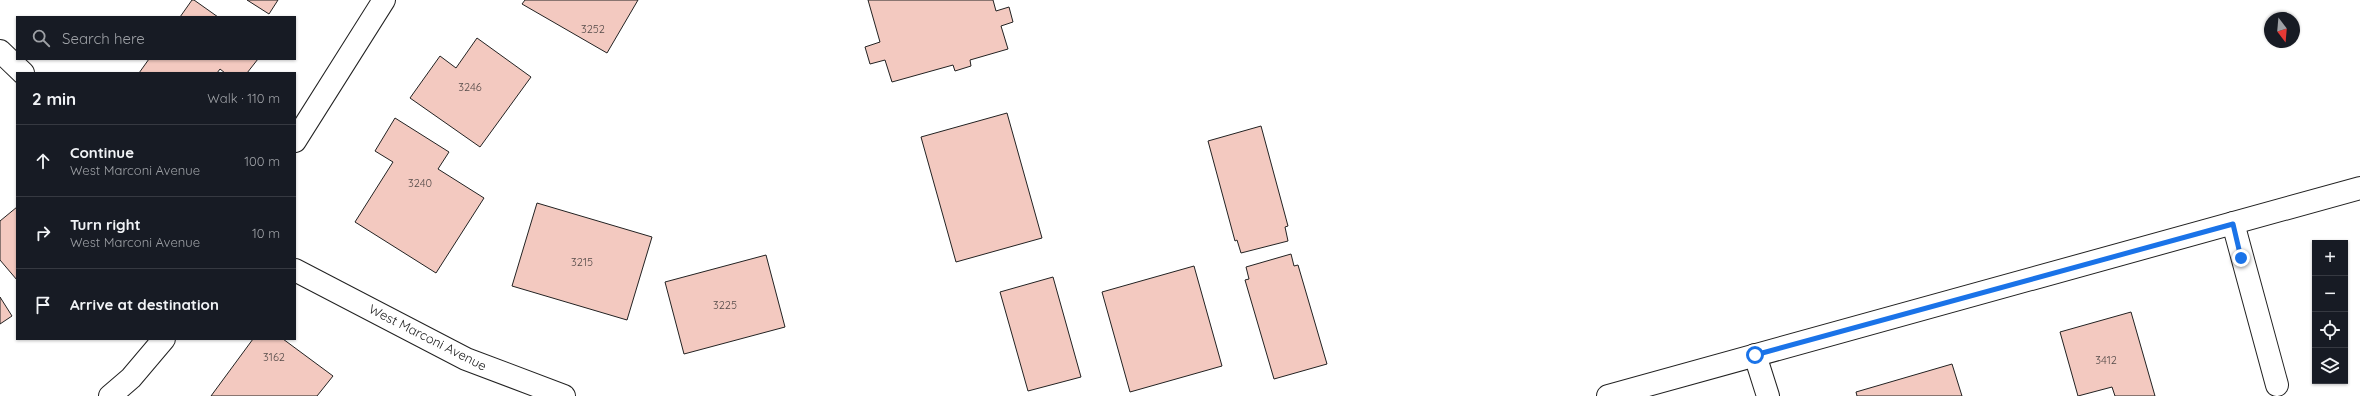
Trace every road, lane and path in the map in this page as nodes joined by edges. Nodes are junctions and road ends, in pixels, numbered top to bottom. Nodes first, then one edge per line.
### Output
1 (384, 0) edge
2 (0, 51) edge
3 (22, 72) edge
4 (296, 139) edge
5 (2360, 188) edge
6 (2233, 224) junction
7 (296, 271) edge
8 (163, 340) edge
9 (1755, 355) junction
10 (2277, 385) dead end
11 (110, 396) edge
12 (564, 396) edge
13 (1608, 396) edge
14 (1768, 396) edge

1 - 4 street
2 - 3 street
5 - 6 street
6 - 9 street
6 - 10 street
7 - 12 street, West Marconi Avenue
8 - 11 street
9 - 13 street
9 - 14 street

